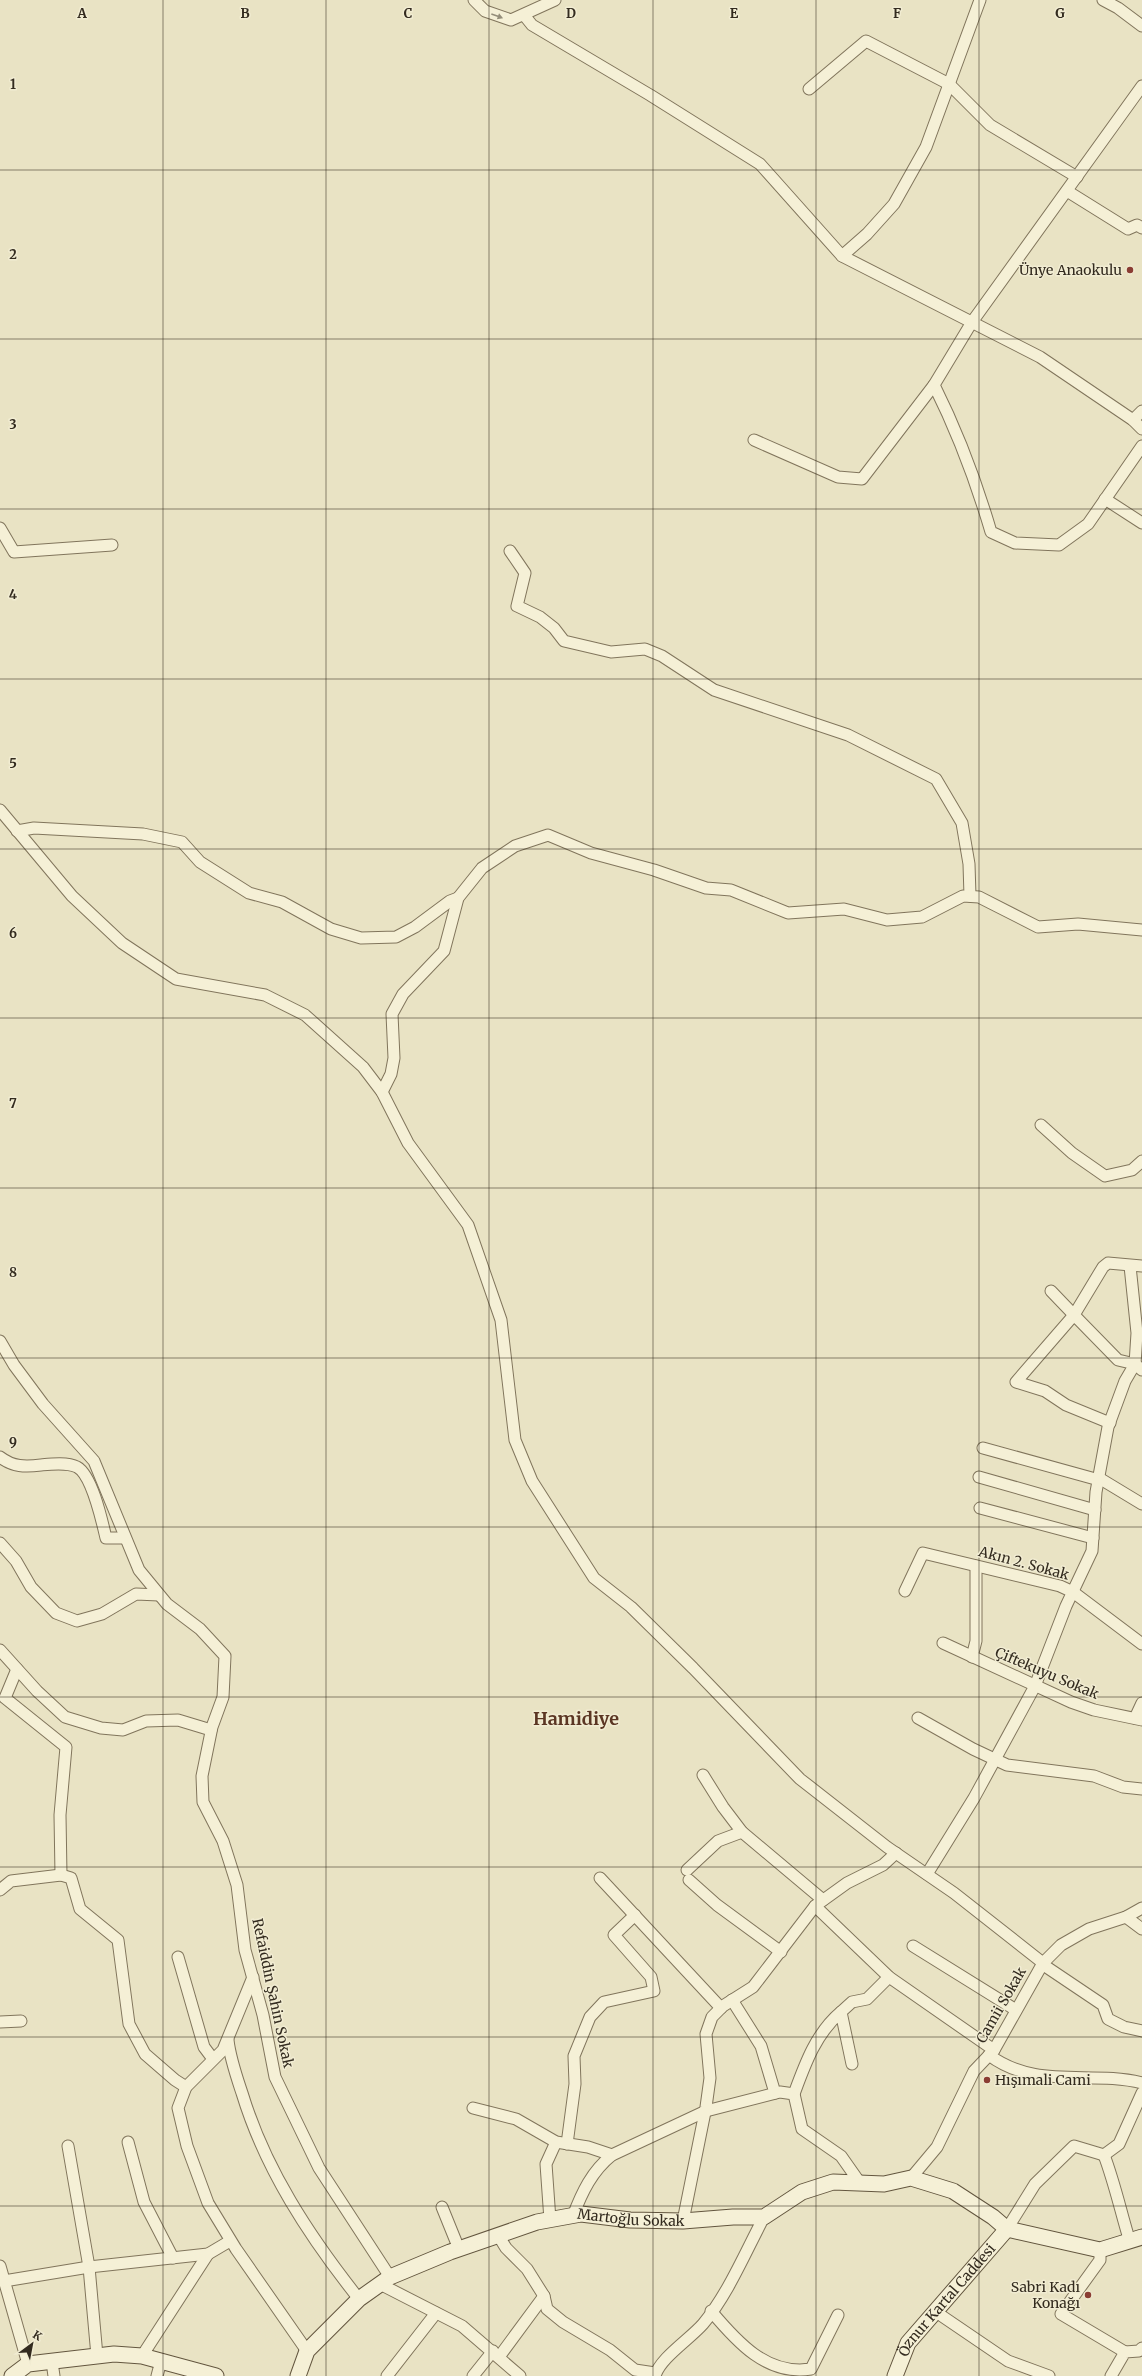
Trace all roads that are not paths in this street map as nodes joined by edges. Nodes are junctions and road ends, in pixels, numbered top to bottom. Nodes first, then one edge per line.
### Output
1 (474, 0) edge
2 (980, 0) edge
3 (1103, 0) edge
4 (547, 2) edge
5 (524, 14) junction
6 (1142, 26) edge
7 (949, 84) junction
8 (1142, 86) edge
9 (809, 89) dead end
10 (1077, 177) junction
11 (1067, 191) junction
12 (1142, 228) edge
13 (842, 256) junction
14 (972, 322) junction
15 (934, 385) junction
16 (1142, 412) edge
17 (1133, 420) junction
18 (1142, 429) edge
19 (754, 440) dead end
20 (1142, 446) edge
21 (1105, 499) junction
22 (1142, 523) edge
23 (0, 528) edge
24 (112, 545) dead end
25 (510, 551) dead end
26 (0, 810) edge
27 (17, 830) junction
28 (970, 896) junction
29 (458, 898) junction
30 (1142, 930) edge
31 (382, 1092) junction
32 (1041, 1125) dead end
33 (1142, 1161) edge
34 (1130, 1266) junction
35 (1142, 1266) edge
36 (1051, 1290) dead end
37 (1074, 1315) junction
38 (0, 1341) edge
39 (1138, 1367) edge
40 (1110, 1423) junction
41 (983, 1448) dead end
42 (0, 1457) edge
43 (979, 1476) dead end
44 (1099, 1479) junction
45 (1142, 1504) edge
46 (980, 1508) dead end
47 (1095, 1510) junction
48 (125, 1538) junction
49 (1093, 1538) junction
50 (0, 1543) edge
51 (976, 1566) junction
52 (905, 1591) dead end
53 (1073, 1592) junction
54 (159, 1595) junction
55 (942, 1643) dead end
56 (1142, 1644) edge
57 (0, 1650) edge
58 (972, 1657) junction
59 (17, 1669) junction
60 (1035, 1686) junction
61 (1142, 1704) edge
62 (918, 1718) dead end
63 (1138, 1719) edge
64 (212, 1730) junction
65 (995, 1759) junction
66 (704, 1775) dead end
67 (1142, 1789) edge
68 (742, 1832) junction
69 (896, 1854) junction
70 (927, 1874) junction
71 (61, 1875) junction
72 (600, 1878) dead end
73 (0, 1890) edge
74 (819, 1903) junction
75 (1142, 1908) edge
76 (635, 1915) junction
77 (1126, 1917) junction
78 (1142, 1929) edge
79 (912, 1946) dead end
80 (781, 1952) junction
81 (178, 1957) dead end
82 (1042, 1963) junction
83 (253, 1977) junction
84 (888, 1977) junction
85 (732, 2000) junction
86 (721, 2008) junction
87 (1016, 2010) junction
88 (840, 2012) junction
89 (21, 2021) dead end
90 (0, 2022) edge
91 (1142, 2031) edge
92 (228, 2038) junction
93 (992, 2052) junction
94 (214, 2059) junction
95 (852, 2064) dead end
96 (1142, 2083) edge
97 (186, 2087) junction
98 (775, 2093) junction
99 (1142, 2093) edge
100 (794, 2094) junction
101 (474, 2108) dead end
102 (706, 2111) junction
103 (128, 2142) dead end
104 (562, 2143) junction
105 (68, 2146) dead end
106 (612, 2155) junction
107 (1104, 2155) junction
108 (911, 2178) junction
109 (860, 2183) junction
110 (442, 2207) dead end
111 (573, 2216) junction
112 (764, 2217) junction
113 (550, 2220) junction
114 (683, 2221) junction
115 (1007, 2229) junction
116 (498, 2235) junction
117 (1136, 2240) edge
118 (230, 2241) junction
119 (459, 2249) junction
120 (1100, 2250) junction
121 (208, 2254) junction
122 (173, 2258) junction
123 (0, 2266) edge
124 (89, 2267) junction
125 (385, 2280) junction
126 (4, 2289) edge
127 (544, 2296) junction
128 (358, 2298) junction
129 (711, 2311) junction
130 (936, 2312) junction
131 (436, 2313) junction
132 (838, 2315) dead end
133 (1142, 2348) edge
134 (307, 2351) junction
135 (1125, 2352) junction
136 (496, 2354) junction
137 (97, 2356) junction
138 (142, 2356) junction
139 (161, 2361) junction
140 (28, 2364) junction
141 (53, 2369) edge
142 (1034, 2373) edge
143 (655, 2375) edge
144 (12, 2376) edge
145 (157, 2376) edge
146 (216, 2376) edge
147 (298, 2376) edge
148 (387, 2376) edge
149 (472, 2376) edge
150 (520, 2376) edge
151 (895, 2376) edge
152 (1049, 2376) edge
153 (1111, 2376) edge

1 -> 5 street
2 - 7 street
3 - 6 street
4 - 5 street
5 - 13 street
7 - 9 street
7 - 10 street
7 - 13 street
8 - 10 street
10 - 11 street
11 - 12 street
11 - 14 street
13 - 14 street
14 - 15 street
14 - 17 street
15 - 19 street
15 - 21 street
16 - 17 street
17 - 18 street
20 - 21 street
21 - 22 street
23 - 24 street
25 - 28 street
26 - 27 street
27 - 29 street
27 - 31 street
28 - 29 street
28 - 30 street
29 - 31 street
31 - 69 street
32 - 33 street
34 - 35 street
34 - 37 street
34 - 39 street
36 - 37 street
37 - 39 street
37 - 40 street
38 - 48 street, Refaiddin Şahin Sokak
39 - 40 street
40 - 44 street
41 - 44 street
42 - 48 street
43 - 47 street
44 - 45 street
44 - 47 street
46 - 49 street
47 - 49 street
48 - 54 street, Refaiddin Şahin Sokak
49 - 53 street
50 - 54 street
51 - 52 street, Akın 2. Sokak
51 - 53 street, Akın 2. Sokak
51 - 58 street
53 - 56 street, Akın 2. Sokak
53 - 60 street
54 - 64 street, Refaiddin Şahin Sokak
55 - 58 street, Çiftekuyu Sokak
57 - 59 street
58 - 60 street, Çiftekuyu Sokak
59 - 64 street
59 - 71 street
60 - 63 street, Çiftekuyu Sokak
60 - 65 street
61 - 63 street
62 - 65 street
64 - 83 street, Refaiddin Şahin Sokak
65 - 67 street
65 - 70 street
66 - 68 street
68 - 74 street
68 - 80 street
69 - 70 street
69 - 74 street
70 - 82 street
71 - 73 street
71 - 97 street
72 - 76 street
74 - 80 street
74 - 84 street
75 - 77 street, Camii Sokak
76 - 86 street
76 - 104 street
77 - 78 street
77 - 82 street, Camii Sokak
79 - 87 street
80 - 85 street
81 - 94 street
82 - 87 street, Camii Sokak
82 - 91 street
83 - 92 street
83 - 125 street, Refaiddin Şahin Sokak
84 - 88 street
84 - 93 street
85 - 86 street
85 - 98 street
86 - 102 street
87 - 93 street, Camii Sokak
88 - 95 street
88 - 100 street
89 - 90 street
92 - 94 street
92 - 128 street
93 - 96 street
93 - 108 street, Camii Sokak
94 - 97 street
97 - 118 street
98 - 100 street
98 - 102 street
99 - 107 street
100 - 109 street
101 - 104 street
102 - 106 street
102 - 114 street
103 - 122 street
104 - 106 street
104 - 113 street
105 - 124 street
106 - 111 street
107 - 115 street
107 - 117 street
108 - 109 street
108 - 115 street
109 - 112 street
110 - 119 street
111 - 113 street, Martoğlu Sokak
111 - 114 street, Martoğlu Sokak
112 - 114 street, Martoğlu Sokak
112 - 129 street
113 - 116 street, Martoğlu Sokak
115 - 120 street
115 - 130 street, Öznur Kartal Caddesi
116 - 119 street, Martoğlu Sokak
116 - 127 street
117 - 120 street
118 - 121 street
118 - 134 street
119 - 125 street, Martoğlu Sokak
120 - 135 street
121 - 122 street
121 - 138 street
122 - 124 street
123 - 126 street
124 - 126 street
124 - 137 street
125 - 128 street, Martoğlu Sokak
125 - 131 street
126 - 140 street
127 - 136 street
127 - 143 street
128 - 134 street, Martoğlu Sokak
129 - 132 street
129 - 143 street
130 - 142 street
130 - 151 street, Öznur Kartal Caddesi
131 - 136 street
131 - 148 street
133 - 135 street
134 - 147 street
135 - 153 street
136 - 149 street
136 - 150 street
137 - 138 street
137 - 141 street
138 - 139 street
139 - 145 street
139 - 146 street
140 - 141 street
140 - 144 street
142 - 152 street

